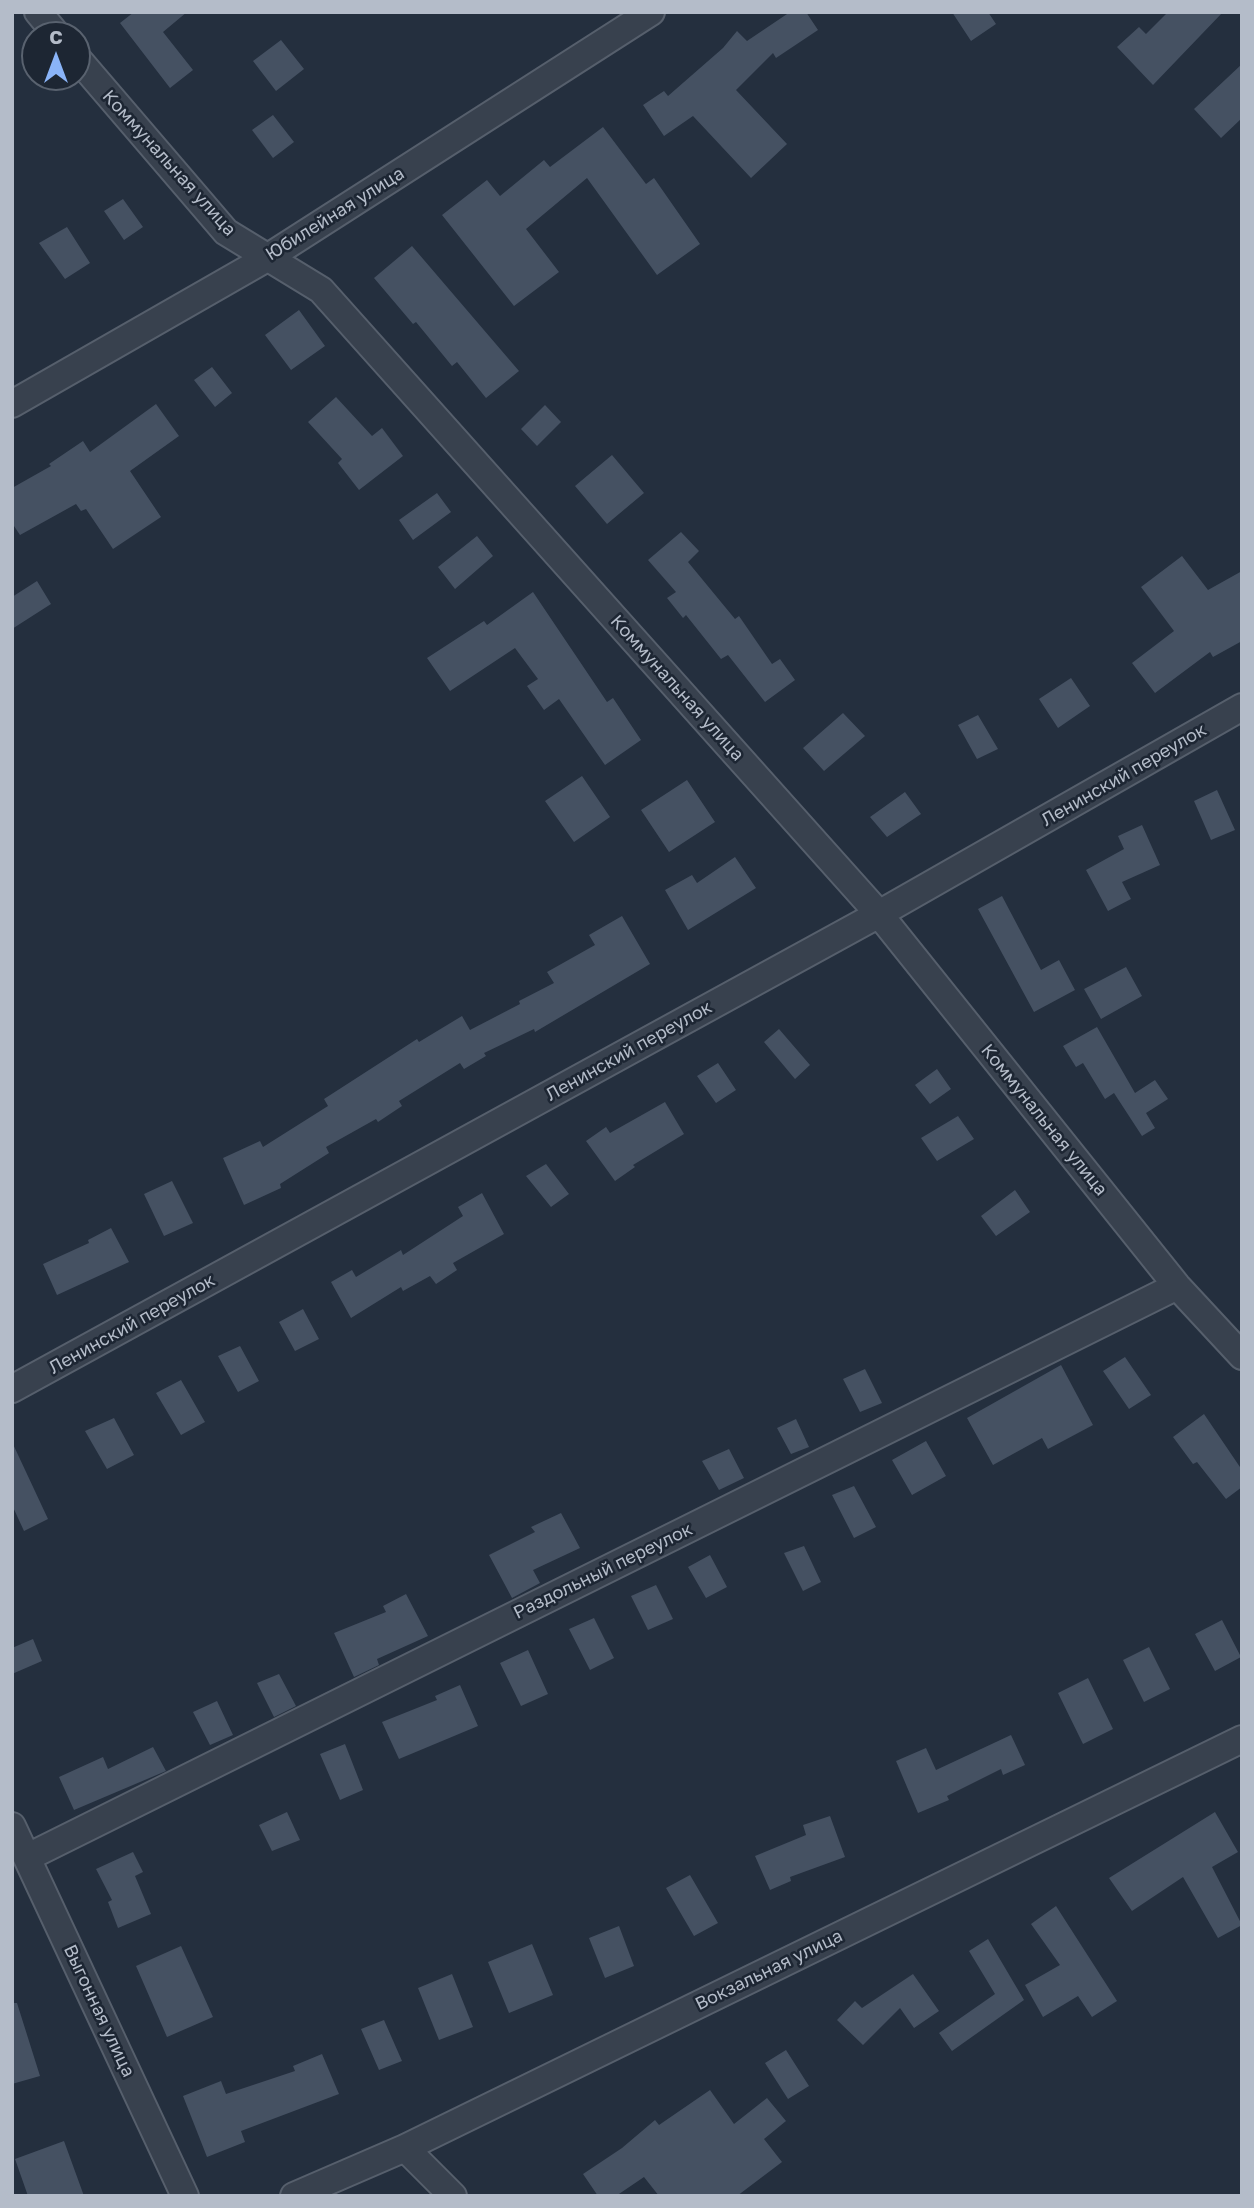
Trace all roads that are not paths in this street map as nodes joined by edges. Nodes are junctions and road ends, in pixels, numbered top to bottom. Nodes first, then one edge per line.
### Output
1 (652, 12) edge
2 (91, 74) edge
3 (267, 258) junction
4 (12, 404) edge
5 (1242, 707) edge
6 (878, 914) junction
7 (1177, 1286) junction
8 (1242, 1356) edge
9 (12, 1389) edge
10 (1242, 1739) edge
11 (12, 1826) edge
12 (28, 1857) junction
13 (405, 2148) junction
14 (186, 2196) edge
15 (294, 2196) edge
16 (453, 2196) edge

1 - 3 street, Юбилейная улица
2 - 3 street, Коммунальная улица
3 - 4 street, Юбилейная улица
3 - 6 street, Коммунальная улица
5 - 6 street, Ленинский переулок
6 - 7 street, Коммунальная улица
6 - 9 street, Ленинский переулок
7 - 8 street, Коммунальная улица
7 - 12 street, Раздольный переулок
10 - 13 street, Вокзальная улица
11 - 12 street, Выгонная улица
12 - 14 street, Выгонная улица
13 - 15 street, Вокзальная улица
13 - 16 street

